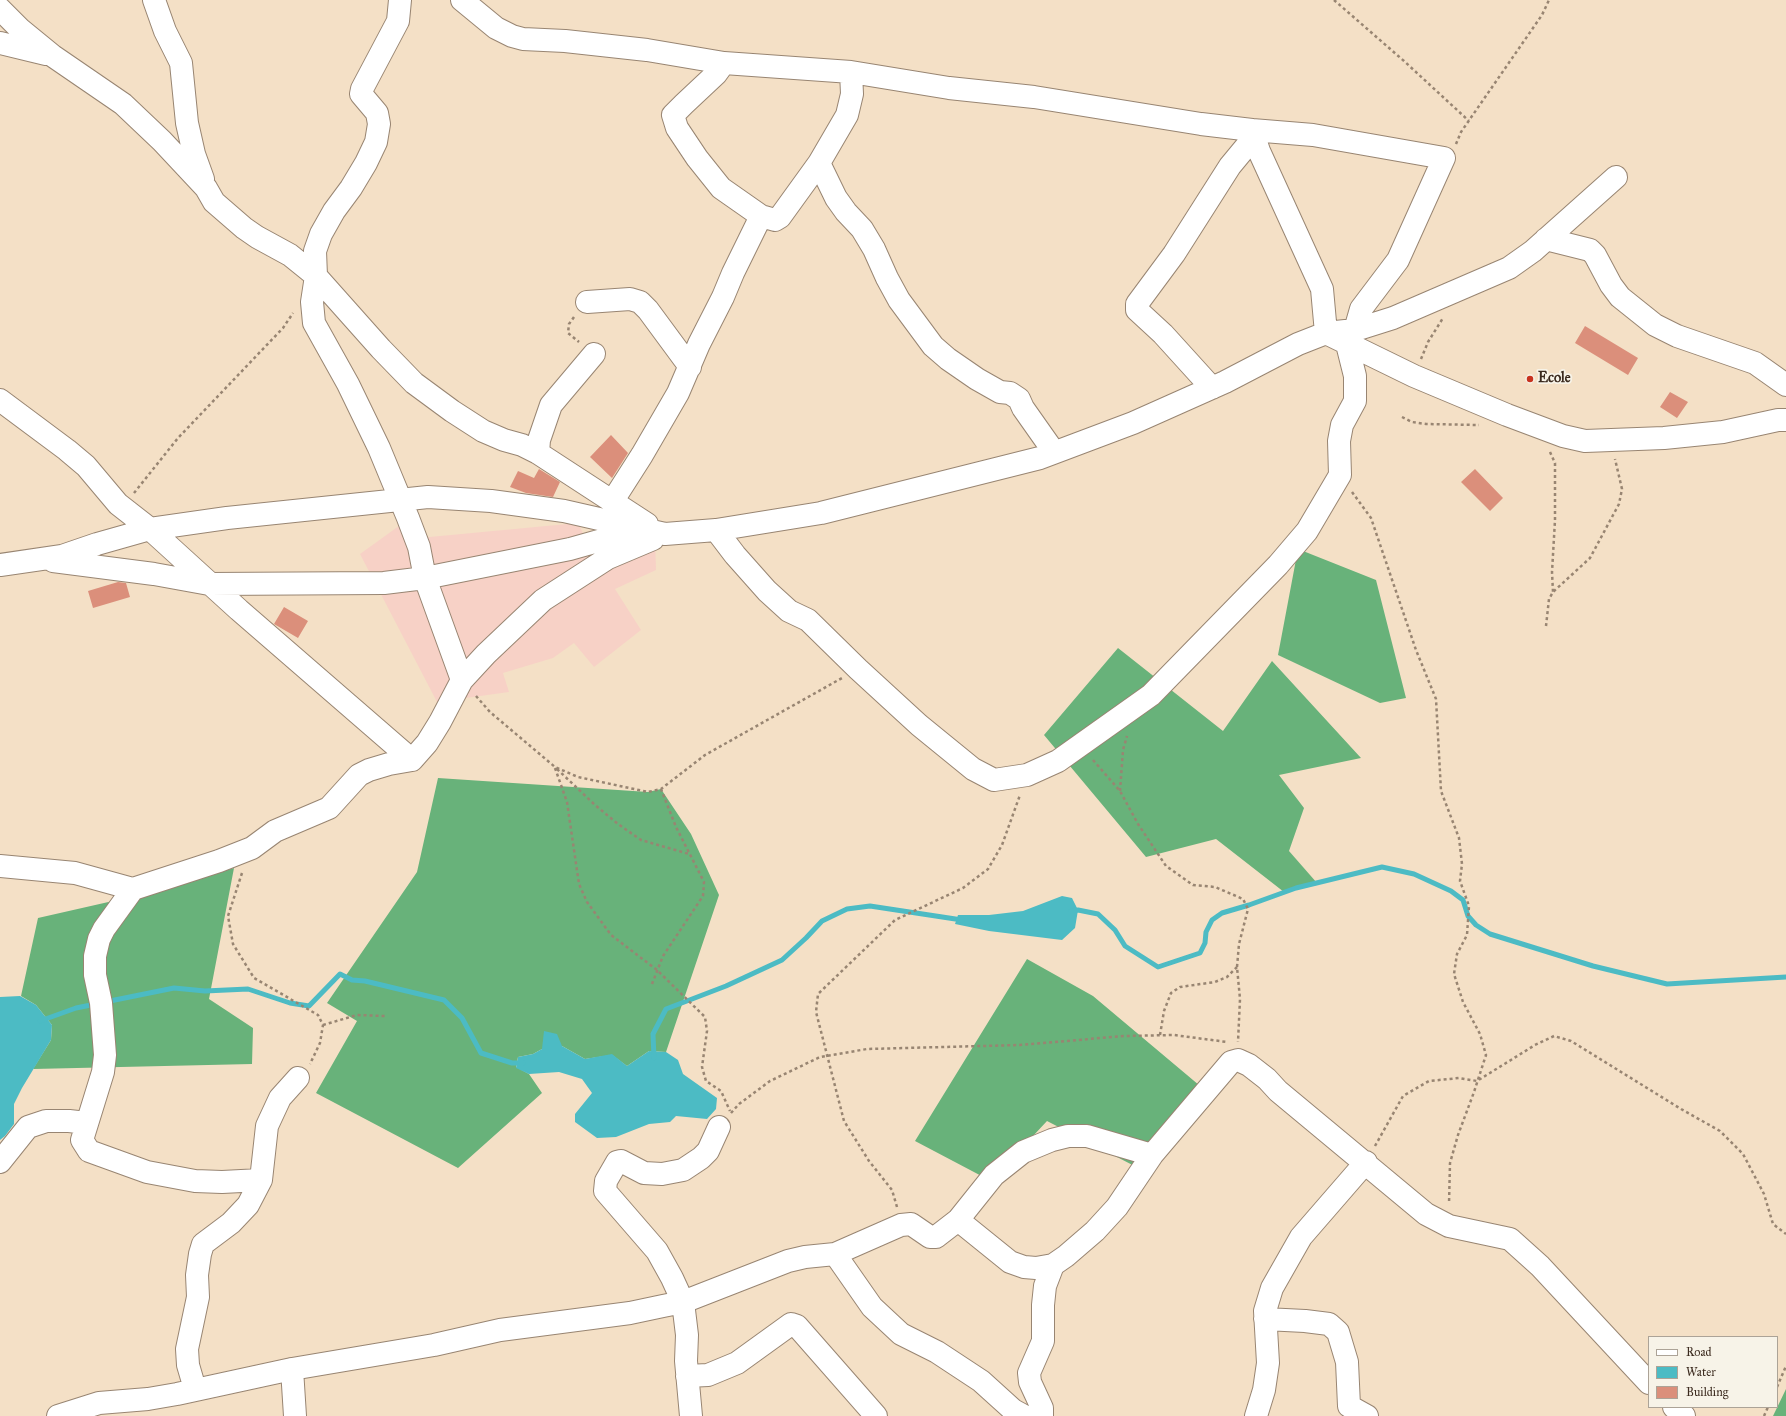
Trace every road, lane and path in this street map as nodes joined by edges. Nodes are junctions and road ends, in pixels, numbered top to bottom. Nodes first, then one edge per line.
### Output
1 (154, 0) edge
2 (400, 0) edge
3 (462, 0) edge
4 (1334, 0) edge
5 (1549, 0) edge
6 (0, 8) edge
7 (0, 43) edge
8 (53, 56) junction
9 (724, 63) junction
10 (851, 72) junction
11 (1469, 121) junction
12 (1253, 134) junction
13 (1444, 158) junction
14 (819, 163) junction
15 (1616, 177) dead end
16 (206, 188) junction
17 (761, 216) junction
18 (1546, 239) junction
19 (316, 276) junction
20 (587, 302) joint
21 (295, 310) dead end
22 (1447, 311) dead end
23 (1326, 333) junction
24 (1351, 337) junction
25 (594, 354) joint
26 (690, 367) junction
27 (1414, 376) junction
28 (1786, 385) edge
29 (1212, 388) junction
30 (0, 400) edge
31 (1402, 417) dead end
32 (1786, 420) edge
33 (1486, 425) dead end
34 (1538, 427) junction
35 (1610, 440) junction
36 (1054, 452) junction
37 (538, 453) junction
38 (1340, 475) junction
39 (400, 499) junction
40 (612, 502) junction
41 (118, 504) junction
42 (150, 529) junction
43 (716, 530) junction
44 (657, 532) junction
45 (42, 560) junction
46 (0, 565) edge
47 (425, 578) junction
48 (209, 584) junction
49 (1553, 592) junction
50 (1546, 626) dead end
51 (858, 669) junction
52 (462, 680) junction
53 (1134, 707) junction
54 (1081, 746) junction
55 (412, 760) junction
56 (555, 767) junction
57 (1027, 775) junction
58 (661, 789) junction
59 (1120, 791) junction
60 (252, 848) junction
61 (690, 854) junction
62 (0, 866) edge
63 (133, 888) junction
64 (1237, 967) junction
65 (657, 970) junction
66 (652, 984) dead end
67 (385, 1016) dead end
68 (323, 1025) junction
69 (1160, 1035) junction
70 (1238, 1051) junction
71 (828, 1055) junction
72 (298, 1078) joint
73 (1477, 1081) junction
74 (725, 1120) junction
75 (87, 1123) junction
76 (1152, 1155) junction
77 (0, 1162) edge
78 (1366, 1162) junction
79 (261, 1180) junction
80 (958, 1220) junction
81 (901, 1225) junction
82 (1449, 1226) junction
83 (1786, 1234) edge
84 (836, 1254) junction
85 (1053, 1265) junction
86 (683, 1302) junction
87 (1265, 1319) junction
88 (1786, 1366) edge
89 (292, 1369) junction
90 (687, 1376) junction
91 (1648, 1382) edge
92 (1778, 1385) edge
93 (195, 1389) junction
94 (118, 1408) edge
95 (1675, 1408) edge
96 (1355, 1413) edge
97 (58, 1416) edge
98 (295, 1416) edge
99 (691, 1416) edge
100 (876, 1416) edge
101 (1024, 1416) edge
102 (1042, 1416) edge
103 (1256, 1416) edge
104 (1684, 1416) edge

1 - 16 street
2 - 19 street
3 - 9 street
4 - 11 path
5 - 11 path
6 - 8 street
7 - 8 street
8 - 16 street
9 - 10 street
9 - 17 street
10 - 12 street
10 - 14 street
11 - 13 path
12 - 13 street
12 - 23 street
12 - 29 street
13 - 24 street
14 - 17 street
14 - 36 street
15 - 18 street
16 - 19 street
17 - 26 street
18 - 24 street
18 - 28 street
19 - 37 street
19 - 39 street
20 - 25 path
20 - 26 street
21 - 41 path
22 - 27 path
23 - 24 street
23 - 29 street
24 - 27 street
24 - 38 street
25 - 37 street
26 - 40 street
27 - 34 street
29 - 36 street
30 - 41 street
31 - 33 path
32 - 35 street
34 - 35 street
34 - 49 path
35 - 49 path
36 - 43 street
37 - 40 street
38 - 53 street
38 - 73 path
39 - 42 street
39 - 44 street
39 - 47 street
40 - 44 street
41 - 42 street
42 - 45 street
42 - 48 street
43 - 44 street
43 - 51 street
44 - 47 street
44 - 52 street
45 - 46 street
45 - 48 street
47 - 48 street
47 - 52 street
48 - 55 street
49 - 50 path
51 - 57 street
51 - 58 path
52 - 55 street
52 - 56 path
53 - 54 street
53 - 59 path
54 - 57 street
54 - 59 path
55 - 60 street
56 - 58 path
56 - 61 path
56 - 65 path
57 - 71 path
58 - 61 path
59 - 64 path
60 - 63 street
60 - 68 path
61 - 65 path
62 - 63 street
63 - 75 street
64 - 69 path
64 - 70 path
65 - 66 path
65 - 74 path
67 - 68 path
68 - 72 path
69 - 70 path
69 - 71 path
70 - 76 street
70 - 78 street
71 - 74 path
71 - 81 path
72 - 79 street
73 - 78 path
73 - 82 path
73 - 83 path
74 - 86 street
75 - 77 street
75 - 79 street
76 - 80 street
76 - 85 street
78 - 82 street
78 - 87 street
79 - 93 street
80 - 81 street
80 - 85 street
81 - 84 street
82 - 91 street
84 - 86 street
84 - 101 street
85 - 102 street
86 - 89 street
86 - 90 street
87 - 96 street
87 - 103 street
88 - 92 path
89 - 93 street
89 - 98 street
90 - 99 street
90 - 100 street
93 - 94 street
94 - 97 street
95 - 104 street

